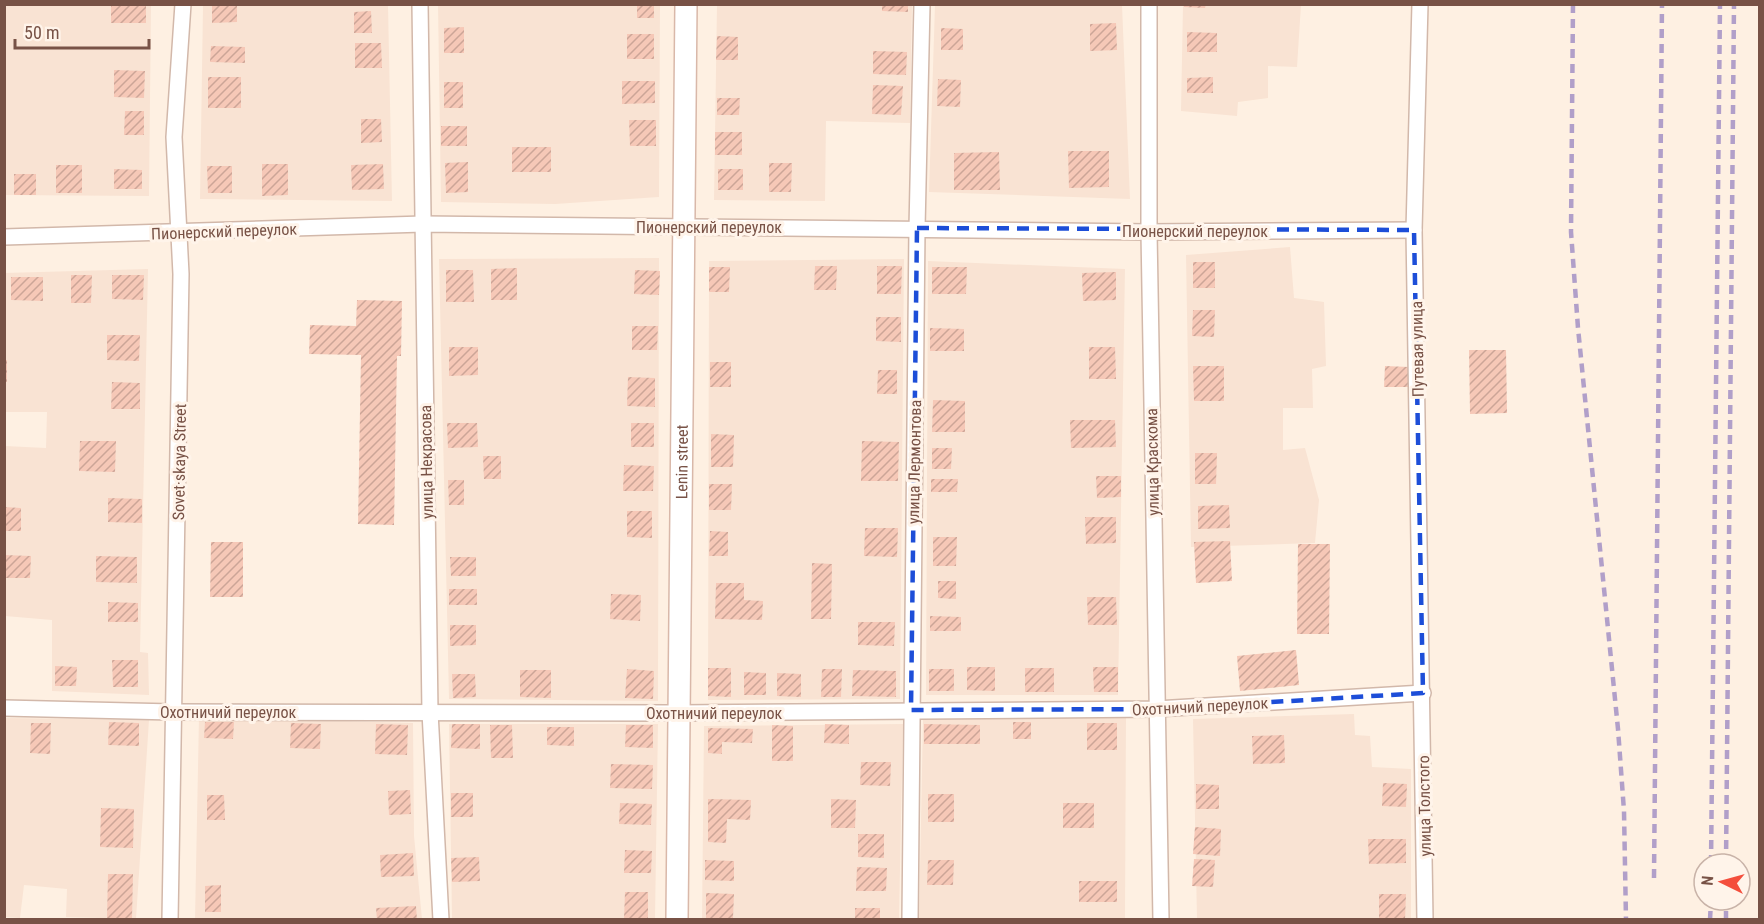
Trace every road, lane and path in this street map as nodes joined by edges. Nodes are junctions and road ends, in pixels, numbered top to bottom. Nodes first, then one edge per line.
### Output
1 (183, 4) edge
2 (420, 4) edge
3 (687, 4) edge
4 (922, 4) edge
5 (1149, 4) edge
6 (1420, 4) edge
7 (423, 224) junction
8 (684, 228) junction
9 (917, 228) junction
10 (1414, 230) junction
11 (1149, 232) junction
12 (178, 233) junction
13 (4, 237) edge
14 (1423, 693) junction
15 (4, 708) edge
16 (911, 710) junction
17 (1156, 710) junction
18 (172, 712) junction
19 (429, 712) junction
20 (680, 713) junction
21 (170, 920) edge
22 (441, 920) edge
23 (677, 920) edge
24 (909, 920) edge
25 (1161, 920) edge
26 (1425, 920) edge

1 - 12 street, Sovet·skaya Street
2 - 7 street, улица Некрасова
3 - 8 main road, Lenin street
4 - 9 street, улица Лермонтова
5 - 11 street, улица Краскома
6 - 10 street, Путевая улица
7 - 8 street, Пионерский переулок
7 - 12 street, Пионерский переулок
7 - 19 street, улица Некрасова
8 - 9 street, Пионерский переулок
8 - 20 main road, Lenin street
9 - 11 street, Пионерский переулок
9 - 16 street, улица Лермонтова
10 - 11 street, Пионерский переулок
10 - 14 street, Путевая улица
11 - 17 street, улица Краскома
12 - 13 street, Пионерский переулок
12 - 18 street, Sovet·skaya Street
14 - 17 street, Охотничий переулок
14 - 26 street, улица Толстого
15 - 18 street, Охотничий переулок
16 - 17 street, Охотничий переулок
16 - 20 street, Охотничий переулок
16 - 24 street, улица Лермонтова
17 - 25 street, улица Краскома
18 - 19 street, Охотничий переулок
18 - 21 street, Sovet·skaya Street
19 - 20 street, Охотничий переулок
19 - 22 street, улица Некрасова
20 - 23 main road, Lenin street

